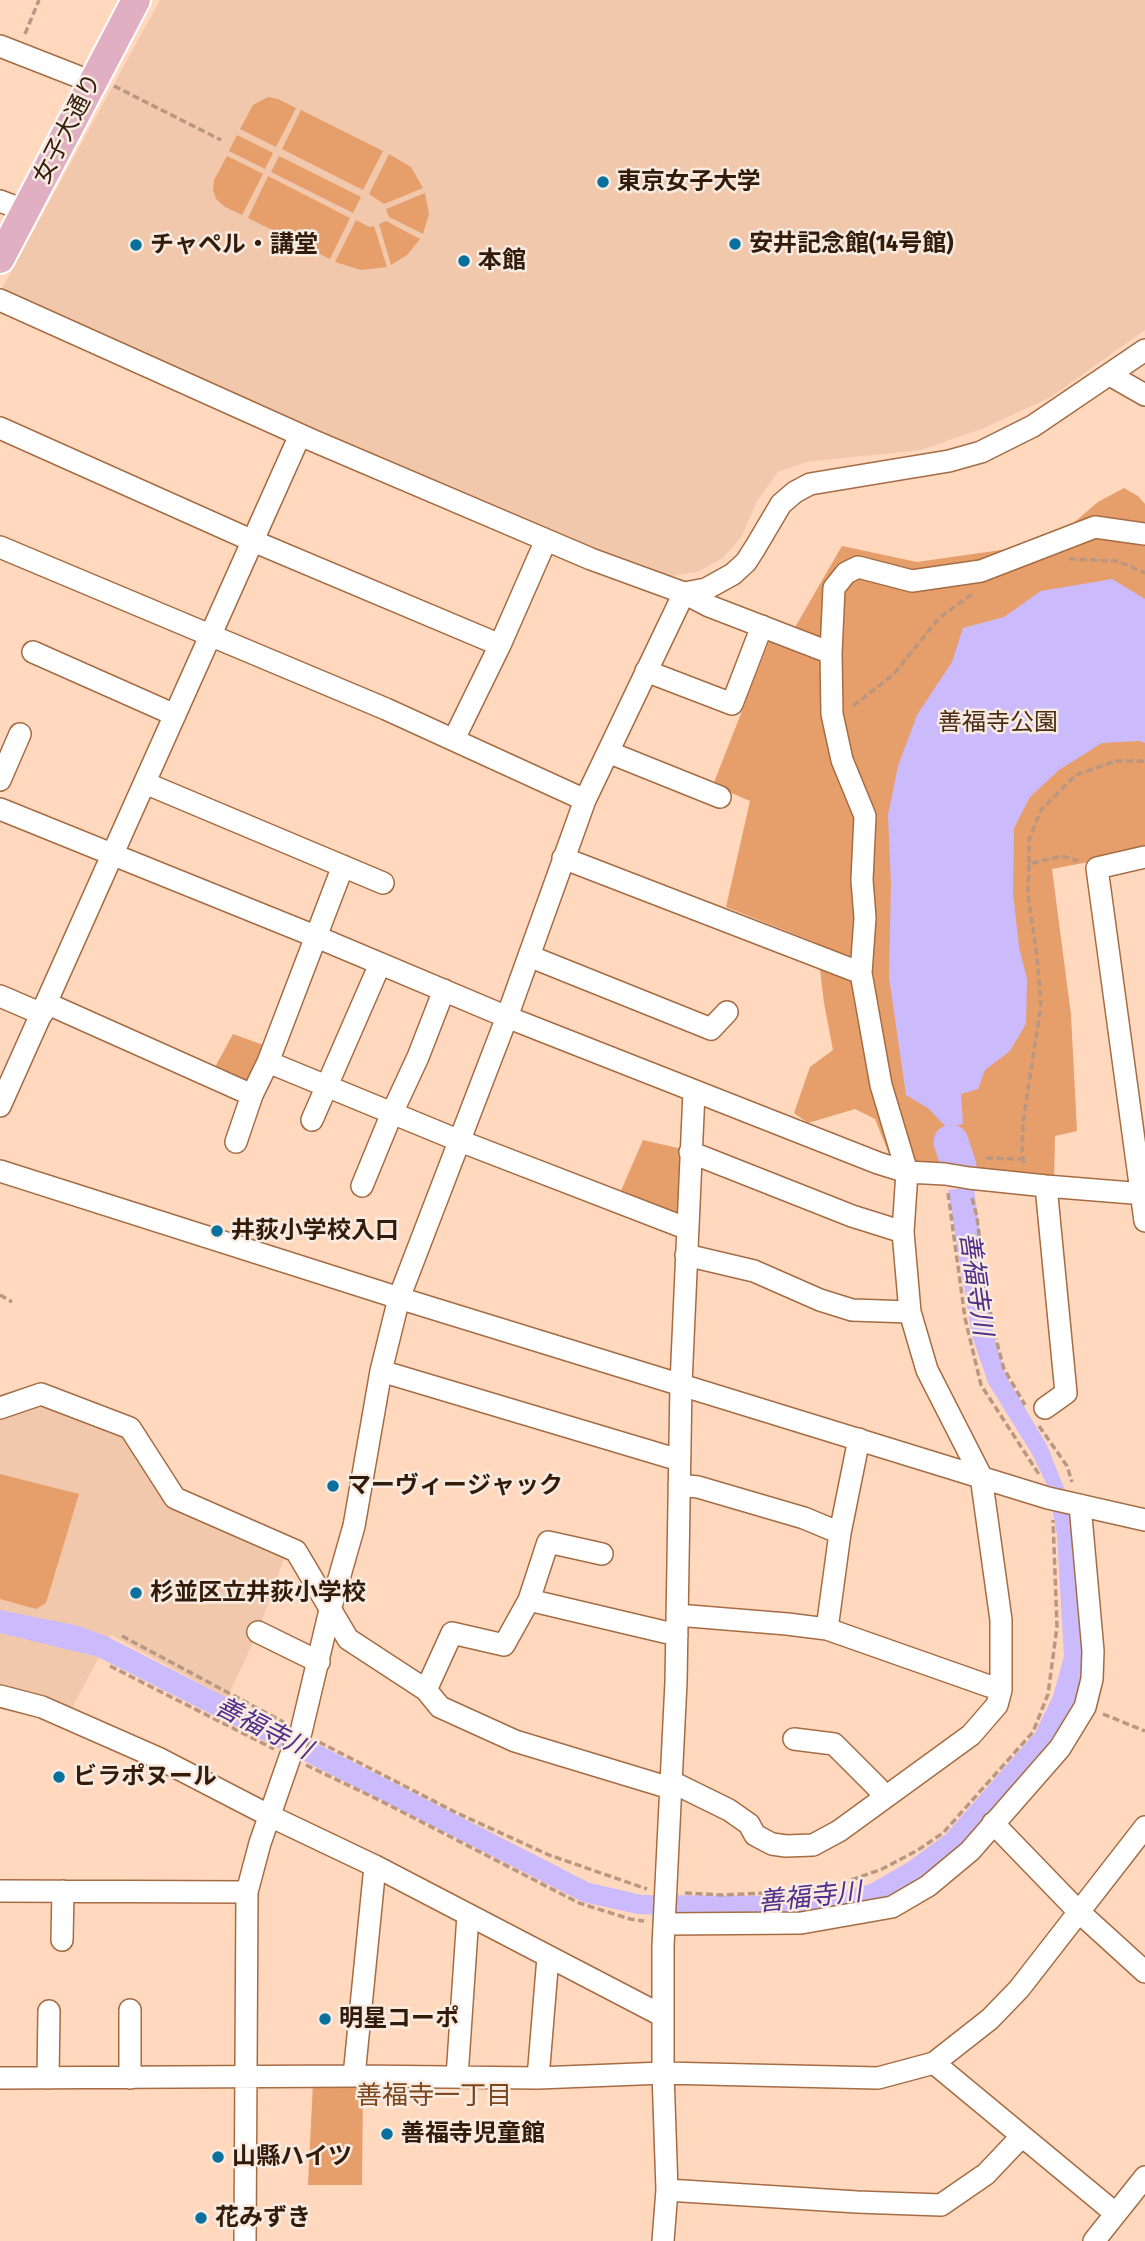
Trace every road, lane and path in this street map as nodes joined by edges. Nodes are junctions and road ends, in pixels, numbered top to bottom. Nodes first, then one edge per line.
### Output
1 (39, 0) edge
2 (136, 0) edge
3 (8, 49) edge
4 (101, 83) junction
5 (221, 140) dead end
6 (13, 206) edge
7 (0, 259) edge
8 (0, 300) edge
9 (1145, 350) edge
10 (1110, 375) junction
11 (1145, 396) edge
12 (0, 428) edge
13 (300, 435) junction
14 (1145, 534) edge
15 (546, 540) junction
16 (253, 541) junction
17 (0, 547) edge
18 (1065, 559) dead end
19 (1145, 573) edge
20 (976, 591) dead end
21 (684, 593) junction
22 (762, 626) junction
23 (211, 636) junction
24 (500, 645) junction
25 (33, 652) dead end
26 (831, 653) junction
27 (646, 671) junction
28 (851, 708) dead end
29 (175, 715) junction
30 (20, 734) dead end
31 (454, 739) junction
32 (608, 752) junction
33 (1145, 761) edge
34 (0, 780) edge
35 (145, 783) junction
36 (720, 797) dead end
37 (585, 800) junction
38 (0, 809) edge
39 (113, 855) junction
40 (1145, 857) edge
41 (563, 858) junction
42 (1029, 864) junction
43 (344, 866) junction
44 (1097, 868) junction
45 (383, 883) dead end
46 (317, 937) junction
47 (529, 956) junction
48 (380, 964) junction
49 (861, 973) junction
50 (444, 990) junction
51 (0, 996) edge
52 (44, 1008) junction
53 (727, 1012) dead end
54 (507, 1017) junction
55 (268, 1062) junction
56 (327, 1086) junction
57 (694, 1092) junction
58 (252, 1095) junction
59 (1136, 1098) edge
60 (0, 1107) edge
61 (392, 1113) junction
62 (312, 1120) dead end
63 (460, 1141) junction
64 (236, 1142) dead end
65 (690, 1152) junction
66 (978, 1158) dead end
67 (1023, 1159) junction
68 (1026, 1169) dead end
69 (0, 1171) edge
70 (907, 1172) junction
71 (945, 1174) junction
72 (969, 1178) junction
73 (362, 1186) dead end
74 (1046, 1186) junction
75 (1143, 1193) edge
76 (1145, 1221) edge
77 (688, 1229) junction
78 (903, 1232) junction
79 (686, 1255) junction
80 (0, 1295) edge
81 (399, 1298) junction
82 (12, 1302) dead end
83 (910, 1312) junction
84 (381, 1371) junction
85 (681, 1384) junction
86 (0, 1408) edge
87 (1036, 1413) junction
88 (859, 1439) junction
89 (679, 1460) junction
90 (981, 1476) junction
91 (679, 1485) junction
92 (1050, 1498) junction
93 (1077, 1504) junction
94 (1145, 1520) edge
95 (840, 1534) junction
96 (602, 1554) dead end
97 (529, 1600) junction
98 (330, 1610) junction
99 (677, 1625) junction
100 (827, 1629) junction
101 (258, 1632) dead end
102 (318, 1662) junction
103 (110, 1666) dead end
104 (989, 1686) dead end
105 (426, 1690) junction
106 (0, 1696) edge
107 (1085, 1707) junction
108 (1145, 1731) edge
109 (794, 1739) dead end
110 (293, 1749) junction
111 (670, 1784) junction
112 (883, 1799) junction
113 (270, 1816) junction
114 (993, 1823) junction
115 (1145, 1827) edge
116 (375, 1866) junction
117 (0, 1891) edge
118 (63, 1892) junction
119 (247, 1892) junction
120 (1079, 1912) junction
121 (468, 1915) junction
122 (665, 1922) junction
123 (62, 1940) dead end
124 (548, 1957) junction
125 (1145, 1972) edge
126 (130, 2010) dead end
127 (49, 2011) dead end
128 (663, 2016) junction
129 (934, 2063) junction
130 (663, 2073) junction
131 (354, 2076) junction
132 (457, 2077) junction
133 (0, 2078) edge
134 (48, 2078) junction
135 (130, 2078) junction
136 (246, 2078) junction
137 (538, 2078) junction
138 (1021, 2137) junction
139 (1145, 2177) edge
140 (667, 2190) junction
141 (1115, 2213) junction
142 (245, 2241) edge
143 (663, 2241) edge
144 (1094, 2241) edge

1 - 3 path
2 - 4 main road, 女子大通り
3 - 4 street
4 - 5 path
4 - 6 main road, 女子大通り
6 - 7 main road, 女子大通り
8 - 13 street
9 - 10 street
10 - 11 street
10 - 21 street
12 - 16 street
13 - 15 street
13 - 16 street
14 - 26 street
15 - 21 street
15 - 24 street
16 - 23 street
16 - 24 street
17 - 23 street
18 - 19 path
20 - 28 path
21 - 22 street
21 - 27 street
22 - 26 street
22 - 27 street
23 - 29 street
23 - 31 street
24 - 31 street
25 - 29 street
26 - 49 street
27 - 32 street
29 - 35 street
30 - 34 street
31 - 37 street
32 - 36 street
32 - 37 street
33 - 42 path
35 - 39 street
35 - 43 street
37 - 41 street
38 - 39 street
39 - 46 street
39 - 52 street
40 - 44 street
41 - 47 street
41 - 49 street
42 - 44 path
42 - 67 path
43 - 45 street
43 - 46 street
44 - 59 street
46 - 48 street
46 - 55 street
47 - 53 street
47 - 54 street
48 - 50 street
48 - 56 street
49 - 70 street
50 - 54 street
50 - 61 street
51 - 52 street
52 - 58 street
52 - 60 street
54 - 57 street
54 - 63 street
55 - 56 street
55 - 58 street
56 - 61 street
56 - 62 street
57 - 65 street
57 - 70 street
58 - 64 street
59 - 75 street
61 - 63 street
61 - 73 street
63 - 77 street
63 - 81 street
65 - 77 street
65 - 78 street
66 - 67 path
67 - 68 path
69 - 81 street
70 - 71 street
70 - 78 street
71 - 72 street
71 - 92 path
72 - 74 street
72 - 87 path
74 - 75 street
74 - 87 street
75 - 76 street
77 - 79 street
78 - 83 street
79 - 83 street
79 - 85 street
80 - 82 path
81 - 84 street
81 - 85 street
83 - 90 street
84 - 89 street
84 - 98 street
85 - 88 street
85 - 89 street
86 - 98 street
87 - 93 path
88 - 90 street
88 - 95 street
89 - 91 street
90 - 92 street
90 - 112 street
91 - 95 street
91 - 99 street
92 - 93 street
93 - 94 street
93 - 107 street
95 - 100 street
96 - 97 street
97 - 99 street
97 - 105 street
98 - 102 street
98 - 105 street
99 - 100 street
99 - 111 street
100 - 104 street
101 - 102 street
102 - 110 street
103 - 110 path
105 - 111 street
106 - 113 street
107 - 108 path
107 - 114 street
109 - 112 street
110 - 113 street
110 - 122 path
111 - 112 street
111 - 122 street
113 - 116 street
113 - 119 street
114 - 120 street
114 - 122 street
115 - 120 street
116 - 121 street
116 - 131 street
117 - 118 street
118 - 119 street
118 - 123 street
119 - 136 street
120 - 125 street
120 - 129 street
121 - 124 street
121 - 132 street
122 - 128 street
124 - 128 street
124 - 137 street
126 - 135 street
127 - 134 street
128 - 130 street
129 - 130 street
129 - 138 street
130 - 137 street
130 - 140 street
131 - 132 street
131 - 136 street
132 - 137 street
133 - 134 street
134 - 135 street
135 - 136 street
136 - 142 street
138 - 140 street
138 - 141 street
139 - 141 street
140 - 143 street
141 - 144 street

